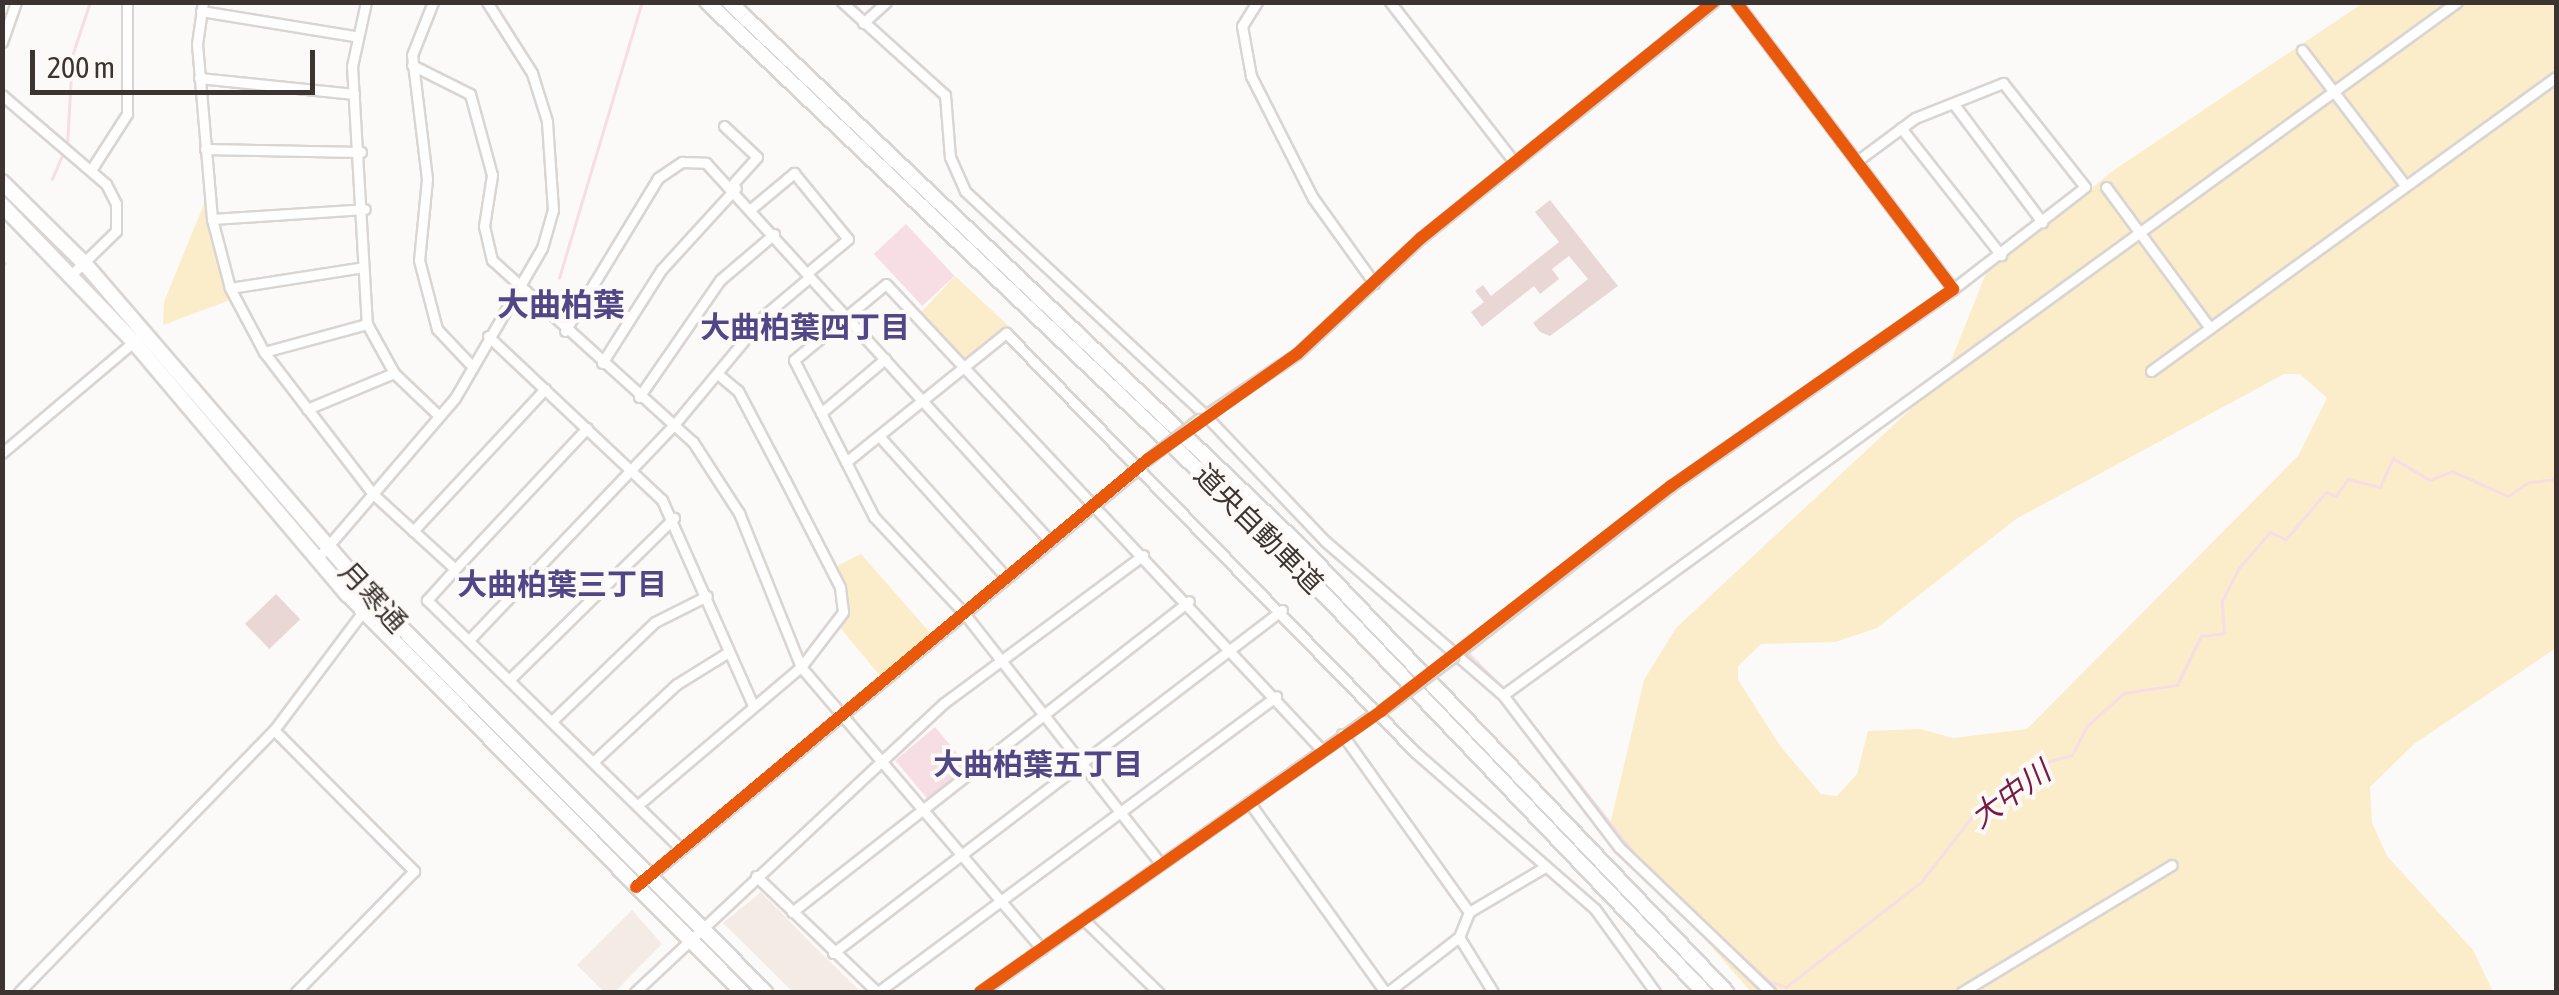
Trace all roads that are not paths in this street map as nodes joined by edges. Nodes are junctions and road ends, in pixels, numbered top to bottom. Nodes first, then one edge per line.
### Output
1 (16, 2) edge
2 (128, 2) edge
3 (366, 2) edge
4 (434, 2) edge
5 (487, 2) edge
6 (706, 2) edge
7 (729, 2) edge
8 (842, 2) edge
9 (886, 2) edge
10 (1257, 2) edge
11 (1390, 2) edge
12 (1714, 2) edge
13 (1736, 2) edge
14 (2457, 2) edge
15 (202, 7) edge
16 (863, 23) junction
17 (354, 36) junction
18 (2, 42) edge
19 (2302, 50) dead end
20 (412, 65) junction
21 (2556, 77) edge
22 (199, 78) junction
23 (2334, 91) junction
24 (354, 94) junction
25 (2, 95) edge
26 (1953, 103) junction
27 (724, 126) dead end
28 (1902, 128) junction
29 (205, 150) junction
30 (361, 152) junction
31 (1858, 161) junction
32 (1514, 162) junction
33 (91, 170) junction
34 (2, 182) edge
35 (2405, 185) junction
36 (734, 186) junction
37 (2106, 187) dead end
38 (2, 206) edge
39 (752, 208) junction
40 (366, 210) junction
41 (212, 219) junction
42 (2042, 222) junction
43 (2139, 233) junction
44 (774, 234) junction
45 (2001, 255) junction
46 (358, 268) junction
47 (79, 269) junction
48 (808, 275) junction
49 (1374, 284) junction
50 (230, 288) junction
51 (1953, 289) junction
52 (520, 292) junction
53 (846, 317) junction
54 (367, 324) junction
55 (2210, 328) junction
56 (565, 332) junction
57 (488, 336) junction
58 (139, 337) junction
59 (264, 352) junction
60 (884, 359) junction
61 (602, 362) junction
62 (469, 363) junction
63 (963, 367) junction
64 (2150, 371) dead end
65 (394, 373) junction
66 (718, 374) junction
67 (545, 389) junction
68 (639, 396) junction
69 (922, 401) junction
70 (307, 409) junction
71 (821, 413) junction
72 (439, 416) junction
73 (1202, 417) junction
74 (673, 426) junction
75 (587, 428) junction
76 (879, 436) junction
77 (2, 453) edge
78 (846, 462) junction
79 (1144, 464) junction
80 (628, 467) junction
81 (373, 494) junction
82 (1094, 506) junction
83 (674, 518) junction
84 (413, 531) junction
85 (1049, 540) junction
86 (322, 554) junction
87 (1144, 555) junction
88 (455, 569) junction
89 (1006, 576) junction
90 (707, 596) junction
91 (1189, 601) junction
92 (368, 605) junction
93 (1282, 610) junction
94 (963, 612) junction
95 (469, 640) junction
96 (1234, 648) junction
97 (728, 654) junction
98 (1456, 654) junction
99 (1002, 660) junction
100 (801, 667) junction
101 (510, 679) junction
102 (1503, 695) junction
103 (1276, 696) junction
104 (754, 705) junction
105 (1379, 711) junction
106 (838, 714) junction
107 (1045, 716) junction
108 (553, 720) junction
109 (274, 730) junction
110 (1342, 734) junction
111 (1320, 748) junction
112 (878, 760) junction
113 (594, 761) junction
114 (1083, 764) junction
115 (1249, 802) junction
116 (638, 805) junction
117 (1120, 811) junction
118 (923, 813) junction
119 (680, 849) junction
120 (962, 860) junction
121 (1160, 863) junction
122 (2172, 865) dead end
123 (1545, 867) junction
124 (756, 876) junction
125 (642, 882) junction
126 (1004, 904) junction
127 (792, 912) junction
128 (1469, 912) junction
129 (1083, 919) junction
130 (695, 934) junction
131 (1460, 937) junction
132 (1042, 948) junction
133 (832, 953) junction
134 (18, 992) edge
135 (296, 992) edge
136 (635, 992) edge
137 (742, 992) edge
138 (765, 992) edge
139 (877, 992) edge
140 (980, 992) edge
141 (1158, 992) edge
142 (1386, 992) edge
143 (1493, 992) edge
144 (1655, 992) edge
145 (1704, 992) edge
146 (1726, 992) edge
147 (1770, 992) edge
148 (1962, 992) edge

1 - 18 street
2 - 33 street
3 - 17 street
4 - 20 street
5 - 52 street
6 - 145 highway, 道央自動車道
7 - 146 highway, 道央自動車道
8 - 16 street
9 - 16 street
10 - 49 street
11 - 32 street
12 - 32 street
13 - 31 street
14 - 23 street
15 - 17 street
15 - 22 street
16 - 73 street
17 - 24 street
19 - 23 street
20 - 52 street
20 - 62 street
21 - 35 street
22 - 24 street
22 - 29 street
23 - 35 street
23 - 43 street
24 - 30 street
25 - 33 street
26 - 28 street
26 - 42 street
26 - 42 street
27 - 36 street
28 - 31 street
28 - 45 street
29 - 30 street
29 - 41 street
30 - 40 street
31 - 51 street
32 - 49 street
33 - 47 street
34 - 47 highway, 月寒通
35 - 55 street
36 - 39 street
36 - 56 street
36 - 61 street
37 - 43 street
38 - 47 highway, 月寒通
39 - 44 street
39 - 48 street
40 - 41 street
40 - 46 street
41 - 50 street
42 - 45 street
43 - 55 street
43 - 102 street
44 - 48 street
44 - 68 street
45 - 51 street
46 - 50 street
46 - 54 street
47 - 58 highway, 月寒通
48 - 53 street
48 - 66 street
49 - 73 street
50 - 59 street
51 - 98 street
52 - 56 street
52 - 57 street
53 - 60 street
53 - 63 street
53 - 71 street
54 - 59 street
54 - 65 street
55 - 64 street
56 - 61 street
57 - 62 street
57 - 67 street
58 - 77 street
58 - 86 highway, 月寒通
59 - 70 street
60 - 69 street
60 - 71 street
61 - 68 street
62 - 72 street
63 - 69 street
63 - 79 street
63 - 82 street
65 - 70 street
65 - 72 street
66 - 74 street
66 - 100 street
67 - 75 street
67 - 84 street
68 - 74 street
69 - 76 street
69 - 85 street
70 - 81 street
71 - 78 street
72 - 81 street
73 - 79 street, bridge
73 - 98 street
74 - 80 street
74 - 100 street
75 - 80 street
75 - 88 street
76 - 78 street
76 - 89 street
78 - 94 street
79 - 82 street
79 - 93 street
80 - 83 street
80 - 95 street
81 - 84 street
81 - 86 street
82 - 85 street
82 - 87 street
83 - 90 street
83 - 101 street
84 - 88 street
85 - 89 street
86 - 92 highway, 月寒通
87 - 91 street
87 - 99 street
88 - 95 street
89 - 94 street
90 - 97 street
90 - 108 street
91 - 96 street
91 - 107 street
92 - 109 street
92 - 125 highway, 月寒通
93 - 96 street
93 - 105 street
94 - 99 street
94 - 106 street
95 - 101 street
96 - 103 street
96 - 114 street
97 - 104 street
97 - 113 street
98 - 102 street
98 - 105 street, bridge
99 - 107 street
99 - 112 street
100 - 104 street
100 - 106 street
101 - 108 street
102 - 147 street
103 - 111 street
103 - 117 street
104 - 116 street
105 - 110 street
105 - 123 street
106 - 112 street
106 - 119 street
107 - 114 street
107 - 118 street
108 - 113 street
109 - 134 street
109 - 135 street
110 - 111 street
110 - 128 street
111 - 115 street
112 - 118 street
112 - 124 street
113 - 116 street
114 - 117 street
114 - 120 street
115 - 121 street
115 - 142 street
116 - 119 street
117 - 121 street
117 - 126 street
118 - 120 street
118 - 127 street
119 - 125 street
120 - 126 street
120 - 133 street
121 - 129 street
122 - 148 street
123 - 128 street
123 - 144 street
124 - 127 street
124 - 130 street
125 - 130 highway, 月寒通
126 - 132 street
126 - 139 street
127 - 133 street
128 - 131 street
129 - 132 street
129 - 141 street
130 - 136 street
130 - 137 highway, 月寒通
130 - 138 highway, 月寒通
131 - 142 street
131 - 143 street
132 - 140 street
133 - 139 street

